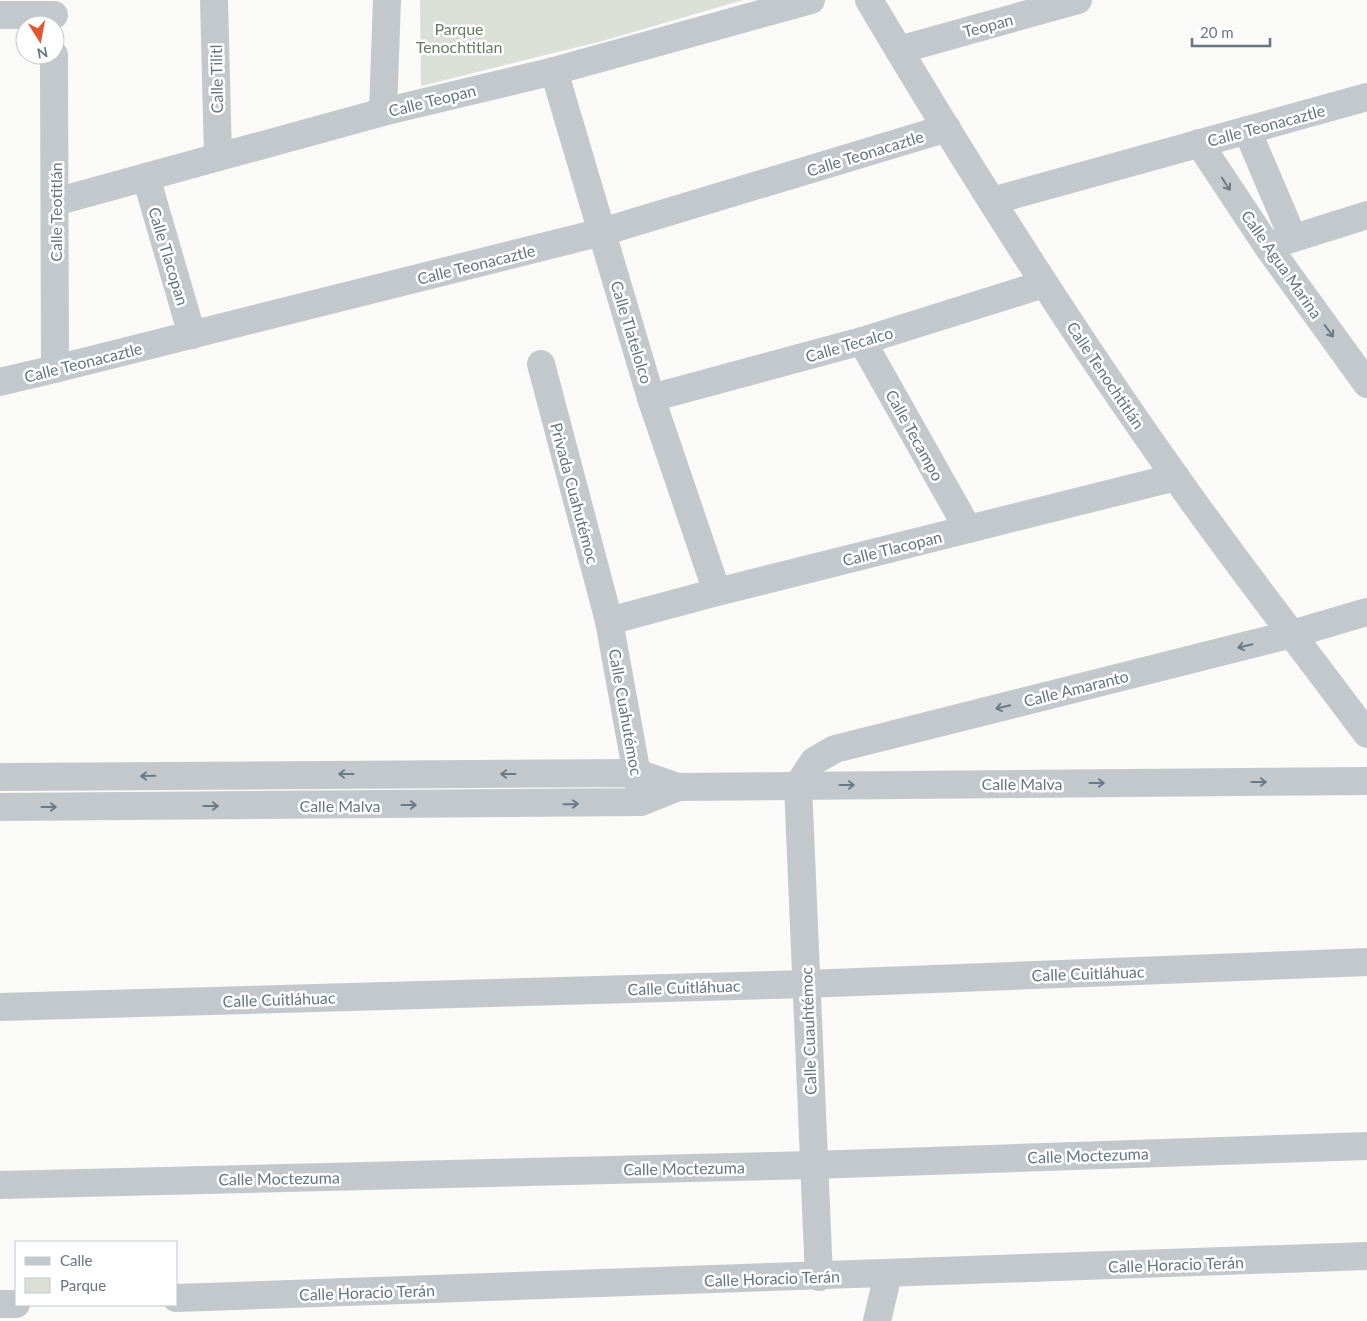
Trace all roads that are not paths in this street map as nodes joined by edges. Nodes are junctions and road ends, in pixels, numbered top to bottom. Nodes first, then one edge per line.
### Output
1 (214, 0) edge
2 (387, 0) edge
3 (811, 0) edge
4 (869, 0) edge
5 (1078, 0) edge
6 (54, 13) edge
7 (0, 15) edge
8 (898, 50) junction
9 (54, 65) edge
10 (554, 71) junction
11 (1367, 97) edge
12 (383, 112) junction
13 (947, 128) junction
14 (1247, 130) junction
15 (1199, 143) junction
16 (218, 157) junction
17 (146, 177) junction
18 (992, 201) junction
19 (55, 202) junction
20 (1367, 215) edge
21 (602, 232) junction
22 (1293, 238) junction
23 (1268, 247) junction
24 (1044, 284) junction
25 (192, 335) junction
26 (862, 341) junction
27 (542, 364) dead end
28 (55, 370) junction
29 (0, 382) edge
30 (1367, 384) edge
31 (652, 398) junction
32 (1176, 477) junction
33 (968, 529) junction
34 (717, 592) junction
35 (1367, 612) edge
36 (609, 621) junction
37 (1292, 634) junction
38 (1367, 734) edge
39 (637, 773) junction
40 (0, 777) edge
41 (1367, 781) edge
42 (798, 785) junction
43 (678, 786) junction
44 (641, 802) junction
45 (0, 807) edge
46 (1367, 962) edge
47 (806, 984) junction
48 (0, 1007) edge
49 (1367, 1146) edge
50 (813, 1165) junction
51 (0, 1185) edge
52 (1367, 1256) edge
53 (888, 1274) junction
54 (819, 1277) junction
55 (178, 1298) edge
56 (0, 1304) edge
57 (15, 1304) edge
58 (877, 1321) edge

1 - 16 street, Calle Tilitl
2 - 12 street
3 - 10 street, Calle Teopan
4 - 8 street, Calle Tenochtitlán
5 - 8 street, Teopan
6 - 7 street
8 - 13 street, Calle Tenochtitlán
9 - 19 street, Calle Teotitlán
10 - 12 street, Calle Teopan
10 - 21 street, Calle Tlatelolco
11 - 14 street, Calle Teonacaztle
12 - 16 street, Calle Teopan
13 - 18 street, Calle Tenochtitlán
13 - 21 street, Calle Teonacaztle
14 - 15 street, Calle Teonacaztle
14 - 22 street
15 - 18 street, Calle Teonacaztle
15 -> 23 street, Calle Agua Marina
16 - 17 street, Calle Teopan
17 - 19 street, Calle Teopan
17 - 25 street, Calle Tlacopan
18 - 24 street, Calle Tenochtitlán
19 - 28 street, Calle Teotitlán
20 - 22 street
21 - 25 street, Calle Teonacaztle
21 - 31 street, Calle Tlatelolco
22 - 23 street
23 -> 30 street, Calle Agua Marina
24 - 26 street, Calle Tecalco
24 - 32 street, Calle Tenochtitlán
25 - 28 street, Calle Teonacaztle
26 - 31 street, Calle Tecalco
26 - 33 street, Calle Tecampo
27 - 36 street, Privada Cuahutémoc
28 - 29 street, Calle Teonacaztle
31 - 34 street, Calle Tlatelolco
32 - 33 street, Calle Tlacopan
32 - 37 street, Calle Tenochtitlán
33 - 34 street, Calle Tlacopan
34 - 36 street, Calle Tlacopan
35 - 37 street, Calle Amaranto
36 - 39 street, Calle Cuahutémoc
37 - 38 street, Calle Tenochtitlán
37 -> 42 street, Calle Amaranto
39 -> 40 street, Calle Malva
39 - 43 street, Calle Malva
39 - 44 street, Calle Cuahutémoc
42 -> 41 street, Calle Malva
42 - 43 street, Calle Malva
42 - 47 street, Calle Cuauhtémoc
43 - 44 street, Calle Malva
45 -> 44 street, Calle Malva
46 - 47 street, Calle Cuitláhuac
47 - 48 street, Calle Cuitláhuac
47 - 50 street, Calle Cuauhtémoc
49 - 50 street, Calle Moctezuma
50 - 51 street, Calle Moctezuma
50 - 54 street, Calle Cuauhtémoc
52 - 53 street, Calle Horacio Terán
53 - 54 street, Calle Horacio Terán
53 - 58 street
54 - 55 street, Calle Horacio Terán
56 - 57 street

